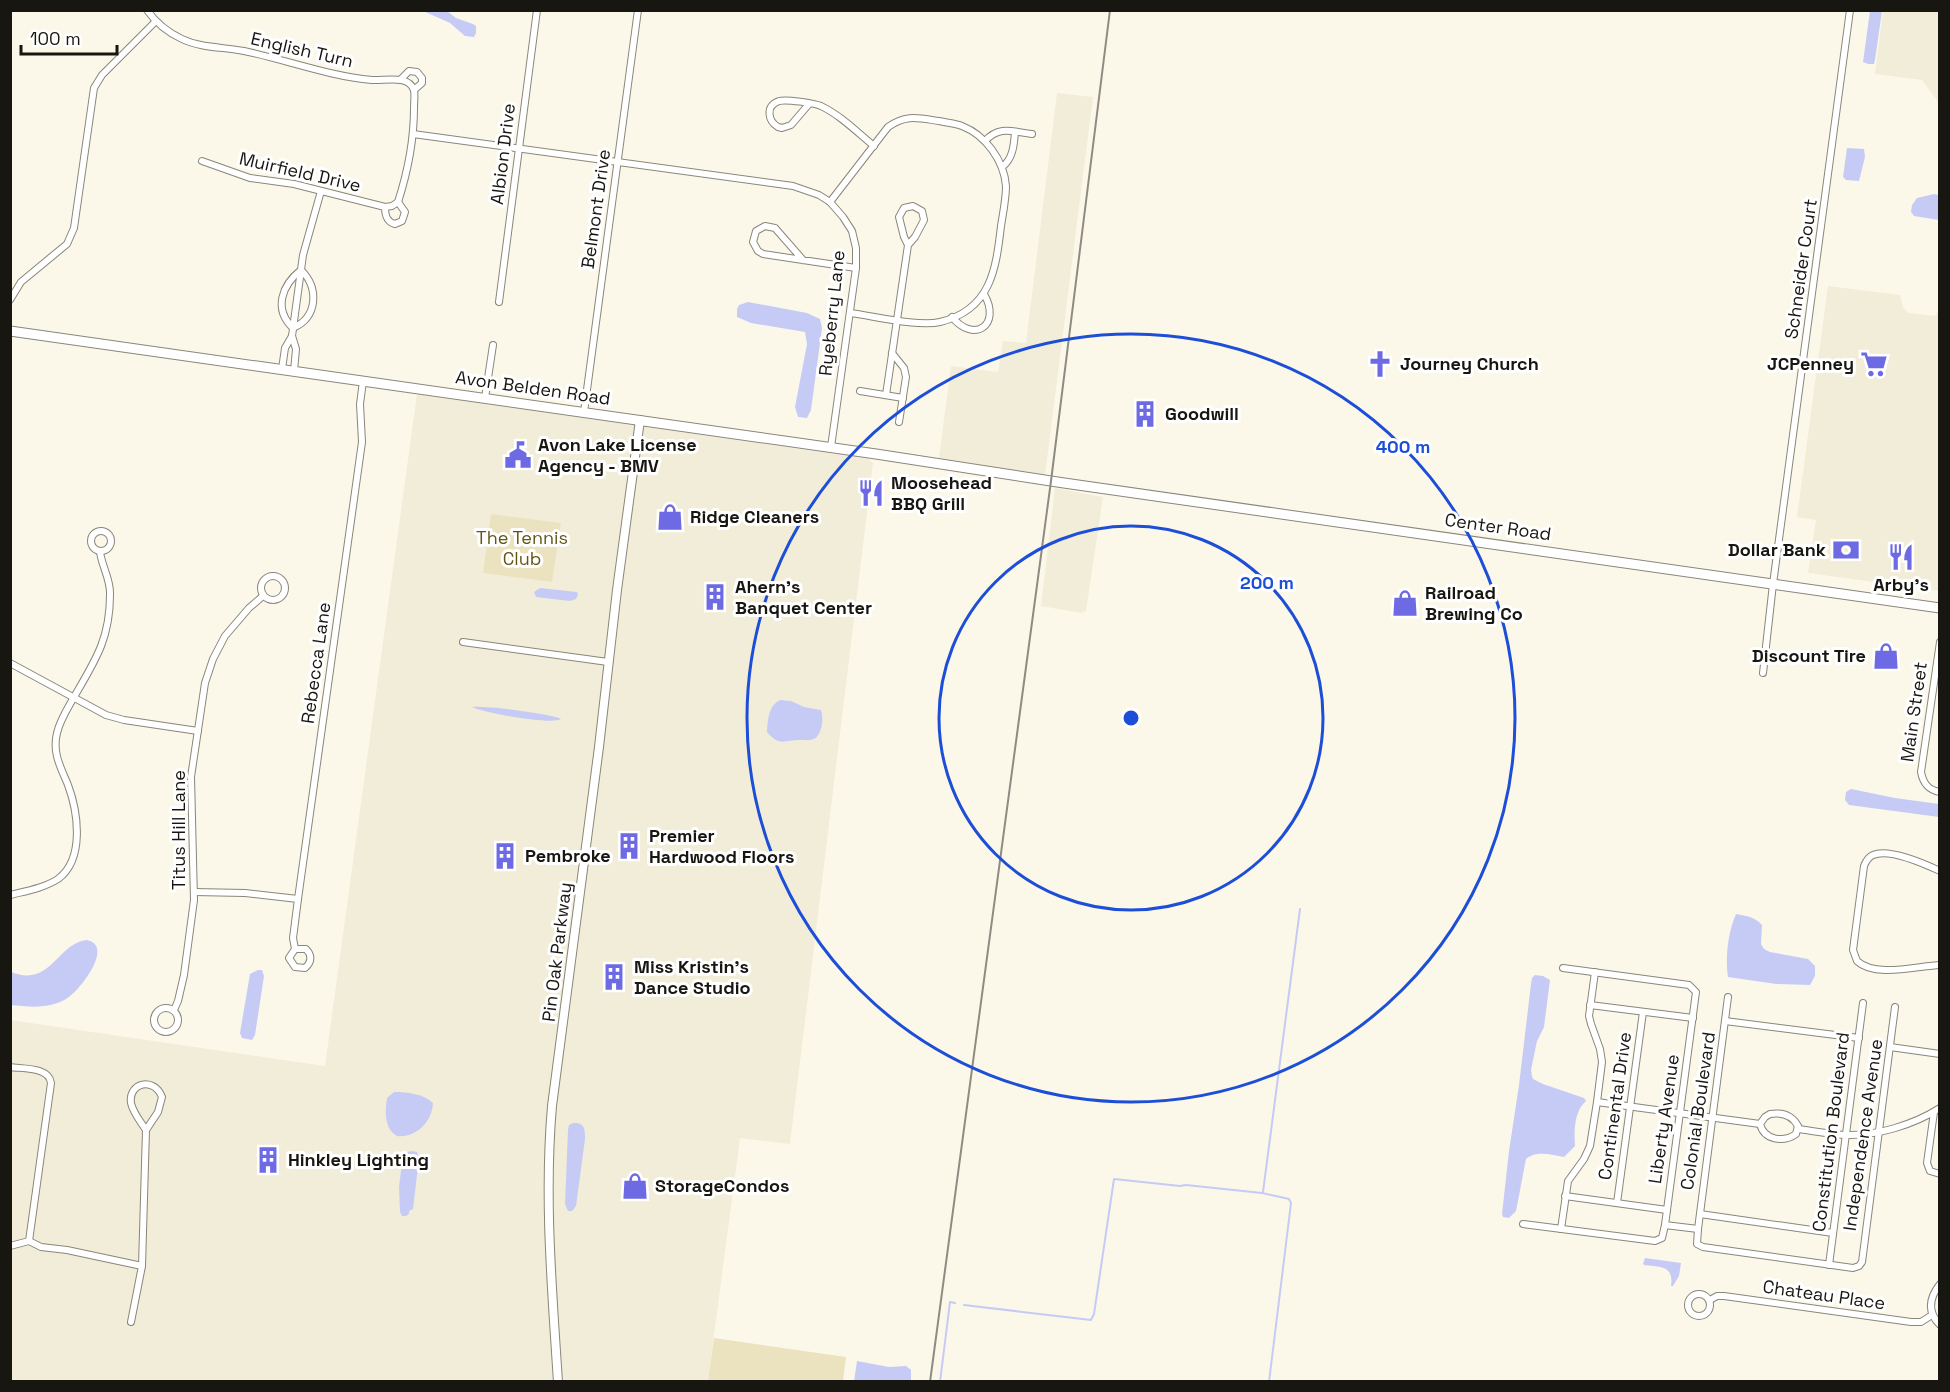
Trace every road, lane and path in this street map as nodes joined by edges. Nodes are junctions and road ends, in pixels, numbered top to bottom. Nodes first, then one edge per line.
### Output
1 (147, 10) edge
2 (537, 10) edge
3 (638, 10) edge
4 (1850, 10) edge
5 (155, 22) junction
6 (400, 80) junction
7 (414, 90) junction
8 (809, 104) junction
9 (1015, 132) junction
10 (413, 134) junction
11 (1032, 134) dead end
12 (985, 141) junction
13 (874, 146) junction
14 (519, 149) junction
15 (202, 161) dead end
16 (617, 162) junction
17 (1002, 166) junction
18 (321, 191) junction
19 (831, 202) junction
20 (908, 245) junction
21 (803, 260) junction
22 (856, 268) junction
23 (301, 270) junction
24 (984, 294) junction
25 (10, 300) edge
26 (499, 302) dead end
27 (850, 313) junction
28 (952, 317) junction
29 (897, 320) junction
30 (293, 328) junction
31 (10, 331) edge
32 (292, 336) junction
33 (493, 345) dead end
34 (892, 353) junction
35 (282, 369) junction
36 (294, 371) junction
37 (363, 381) junction
38 (860, 391) dead end
39 (886, 395) junction
40 (485, 398) junction
41 (903, 398) junction
42 (584, 412) junction
43 (640, 420) junction
44 (899, 422) dead end
45 (831, 447) junction
46 (1051, 481) joint
47 (100, 552) dead end
48 (1773, 584) junction
49 (263, 596) junction
50 (1940, 608) edge
51 (463, 642) dead end
52 (1940, 642) edge
53 (608, 662) junction
54 (10, 663) edge
55 (1763, 674) dead end
56 (74, 698) junction
57 (198, 731) junction
58 (1940, 792) edge
59 (1940, 871) edge
60 (194, 892) junction
61 (10, 895) edge
62 (298, 899) junction
63 (295, 949) dead end
64 (1940, 965) edge
65 (1563, 968) dead end
66 (1595, 972) junction
67 (1728, 997) dead end
68 (1863, 1003) dead end
69 (1590, 1005) junction
70 (1895, 1007) dead end
71 (174, 1010) junction
72 (1643, 1012) junction
73 (1693, 1018) junction
74 (1725, 1021) junction
75 (1859, 1038) junction
76 (1890, 1047) junction
77 (1940, 1054) edge
78 (10, 1067) edge
79 (1597, 1102) junction
80 (1630, 1107) junction
81 (1937, 1110) edge
82 (1680, 1113) junction
83 (1712, 1118) junction
84 (1760, 1124) junction
85 (1798, 1129) junction
86 (146, 1130) junction
87 (1879, 1131) junction
88 (1846, 1135) junction
89 (1940, 1174) edge
90 (1566, 1196) junction
91 (1617, 1203) junction
92 (1667, 1210) junction
93 (1700, 1215) junction
94 (1523, 1224) dead end
95 (1665, 1225) junction
96 (1560, 1229) junction
97 (1698, 1229) junction
98 (1833, 1233) junction
99 (29, 1241) junction
100 (10, 1246) edge
101 (1829, 1265) junction
102 (142, 1266) junction
103 (1940, 1284) edge
104 (1710, 1300) dead end
105 (1932, 1315) junction
106 (131, 1322) dead end
107 (1940, 1325) edge
108 (558, 1382) edge

1 - 5 street, English Turn
2 - 14 street, Albion Drive
3 - 16 street, Belmont Drive
4 - 48 street, Schneider Court
5 - 6 street, English Turn
5 - 25 street
6 - 7 street
6 - 7 street, English Turn
7 - 10 street
8 - 8 street
8 - 13 street
9 - 11 street
9 - 12 street
9 - 17 street
10 - 14 street, Ryeberry Lane
10 - 18 street, Muirfield Drive
12 - 13 street
12 - 17 street
13 - 19 street
14 - 16 street, Ryeberry Lane
14 - 26 street, Albion Drive
15 - 18 street, Muirfield Drive
16 - 19 street, Ryeberry Lane
16 - 42 street, Belmont Drive
17 - 24 street
18 - 23 street
19 - 22 street, Ryeberry Lane
20 - 20 street
20 - 29 street
21 - 21 street
21 - 22 street
22 - 27 street, Ryeberry Lane
23 - 30 street
23 - 30 street
23 - 30 street
24 - 28 street
24 - 28 street
27 - 29 street
27 - 45 street, Ryeberry Lane
28 - 29 street
29 - 34 street
30 - 32 street
31 - 35 main road, Avon Belden Road
32 - 35 street
32 - 36 street
33 - 40 street
34 - 39 street
34 - 41 street
35 - 36 main road, Avon Belden Road
36 - 37 main road, Avon Belden Road
37 - 40 main road, Avon Belden Road
37 - 62 street, Rebecca Lane
38 - 39 street
39 - 41 street
40 - 42 main road, Avon Belden Road
41 - 44 street
42 - 43 main road, Avon Belden Road
43 - 45 main road, Avon Belden Road
43 - 53 street, Pin Oak Parkway
45 - 46 main road, Avon Belden Road
46 - 48 main road, Center Road
47 - 56 street
48 - 50 main road, Center Road
48 - 55 street, Schneider Court
49 - 49 street, Titus Hill Lane
49 - 57 street, Titus Hill Lane
51 - 53 street
52 - 58 street, Main Street
53 - 108 street, Pin Oak Parkway
54 - 56 street
56 - 57 street
56 - 61 street
57 - 60 street, Titus Hill Lane
59 - 64 street
60 - 62 street
60 - 71 street, Titus Hill Lane
62 - 63 street, Rebecca Lane
65 - 66 street, Liberty Avenue
66 - 69 street
66 - 73 street, Liberty Avenue
67 - 74 street, Colonial Boulevard
68 - 75 street, Constitution Boulevard
69 - 72 street
69 - 79 street
70 - 76 street, Independence Avenue
71 - 71 street, Titus Hill Lane
72 - 73 street
72 - 80 street, Continental Drive
73 - 82 street, Liberty Avenue
74 - 75 street
74 - 83 street, Colonial Boulevard
75 - 88 street, Constitution Boulevard
76 - 77 street
76 - 87 street, Independence Avenue
78 - 99 street
79 - 80 street
79 - 90 street
80 - 82 street
80 - 91 street, Continental Drive
81 - 87 street
81 - 89 street
82 - 83 street
82 - 92 street, Liberty Avenue
83 - 84 street
83 - 93 street, Colonial Boulevard
84 - 85 street
84 - 85 street
85 - 88 street
86 - 86 street
86 - 102 street
87 - 88 street
87 - 101 street, Independence Avenue
88 - 98 street, Constitution Boulevard
90 - 91 street
90 - 96 street
91 - 92 street
92 - 95 street, Liberty Avenue
93 - 97 street, Colonial Boulevard
93 - 98 street
94 - 96 street
95 - 96 street
95 - 97 street
97 - 101 street
98 - 101 street, Constitution Boulevard
99 - 100 street
99 - 102 street
102 - 106 street
103 - 105 street
104 - 105 street, Chateau Place
105 - 107 street

